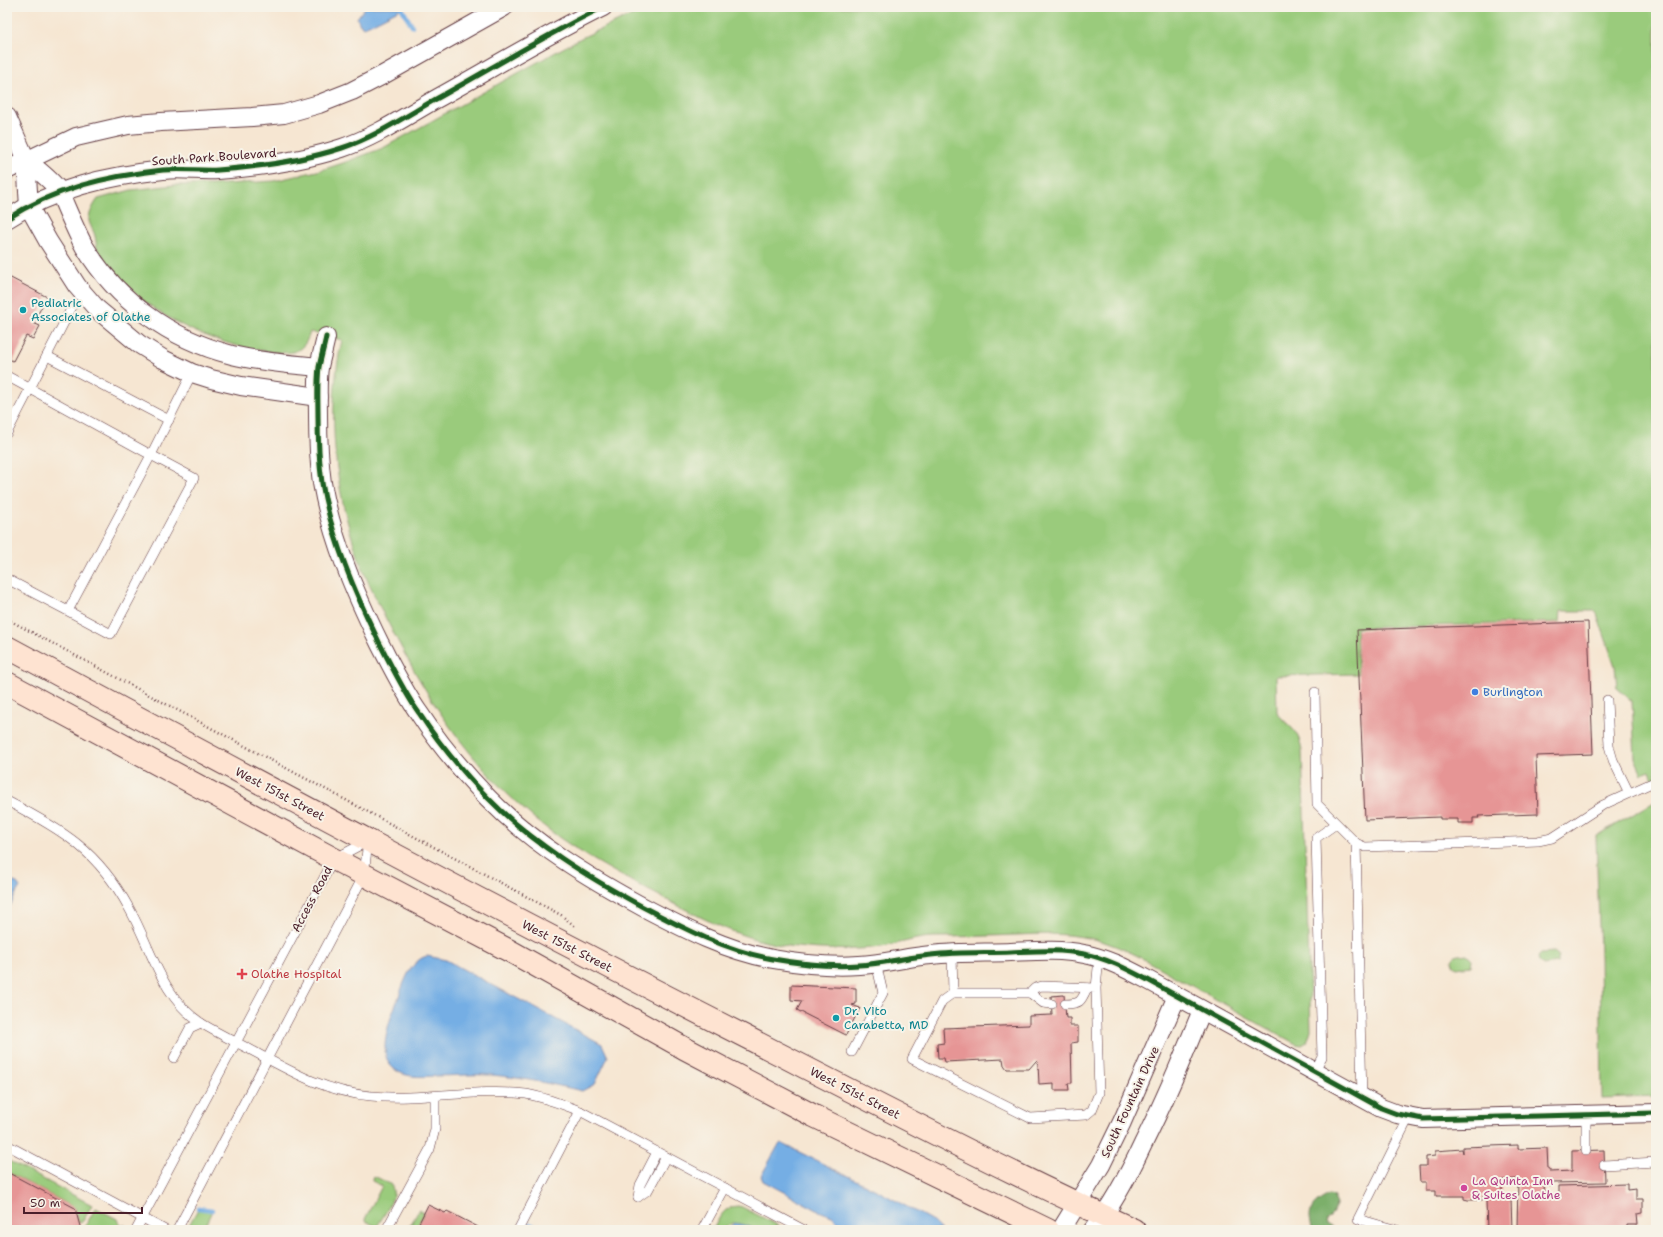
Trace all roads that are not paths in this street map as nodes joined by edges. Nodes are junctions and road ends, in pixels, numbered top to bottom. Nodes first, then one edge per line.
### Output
1 (504, 7) edge
2 (603, 7) edge
3 (7, 117) edge
4 (26, 160) junction
5 (7, 170) edge
6 (59, 191) junction
7 (29, 207) junction
8 (7, 219) edge
9 (72, 307) dead end
10 (326, 337) dead end
11 (47, 356) junction
12 (319, 367) junction
13 (192, 373) junction
14 (7, 376) edge
15 (30, 388) junction
16 (318, 397) junction
17 (169, 420) junction
18 (7, 433) edge
19 (151, 455) junction
20 (7, 579) edge
21 (68, 611) junction
22 (7, 647) edge
23 (7, 683) edge
24 (1315, 692) dead end
25 (1607, 700) dead end
26 (1654, 782) dead end
27 (1628, 793) junction
28 (7, 801) edge
29 (1336, 824) junction
30 (368, 842) junction
31 (1356, 843) junction
32 (334, 859) junction
33 (364, 875) junction
34 (952, 954) junction
35 (1099, 958) junction
36 (876, 963) junction
37 (1092, 988) junction
38 (953, 993) junction
39 (1030, 994) junction
40 (1176, 996) junction
41 (1052, 1004) dead end
42 (1065, 1004) dead end
43 (1202, 1010) junction
44 (201, 1023) junction
45 (236, 1042) junction
46 (852, 1052) dead end
47 (174, 1058) dead end
48 (267, 1059) junction
49 (1314, 1072) junction
50 (435, 1096) junction
51 (1362, 1098) junction
52 (580, 1111) junction
53 (1656, 1113) edge
54 (1586, 1115) junction
55 (1409, 1117) junction
56 (7, 1145) edge
57 (1586, 1151) dead end
58 (657, 1152) junction
59 (666, 1157) junction
60 (1656, 1162) edge
61 (1604, 1165) dead end
62 (725, 1188) junction
63 (1078, 1204) junction
64 (142, 1218) junction
65 (1098, 1223) edge
66 (136, 1230) edge
67 (164, 1230) edge
68 (177, 1230) edge
69 (386, 1230) edge
70 (518, 1230) edge
71 (702, 1230) edge
72 (804, 1230) edge
73 (1048, 1230) edge
74 (1061, 1230) edge
75 (1134, 1230) edge
76 (1397, 1230) edge

1 - 4 street
2 - 6 street, South Park Boulevard
3 - 4 street
4 - 5 street
4 - 6 street
4 - 7 street
6 - 7 street, South Park Boulevard
6 - 12 street
7 - 8 street, South Park Boulevard
7 - 13 street
9 - 11 lane
10 - 12 street
11 - 15 lane
11 - 17 lane
12 - 16 street
13 - 16 street
13 - 17 lane
14 - 15 lane
15 - 18 lane
15 - 19 lane
16 - 36 street
17 - 19 lane
19 - 21 lane
19 - 21 lane
20 - 21 lane
22 - 30 main road, West 151st Street
23 - 32 main road
24 - 29 lane
25 - 27 lane
26 - 27 lane
27 - 31 lane
28 - 44 lane
29 - 31 lane
29 - 49 lane
30 - 32 lane, Access Road
30 - 33 lane
30 - 63 main road, West 151st Street
31 - 51 lane
32 - 33 main road
32 - 45 lane, Access Road
33 - 48 lane
33 - 73 main road
34 - 35 street
34 - 36 street
34 - 38 lane
35 - 37 lane
35 - 40 street
36 - 46 lane
37 - 38 lane
37 - 39 lane
37 - 42 lane
38 - 39 lane
39 - 41 lane
40 - 43 street
40 - 63 street, South Fountain Drive
43 - 49 street
43 - 65 street
44 - 45 lane
44 - 47 lane
45 - 48 lane
45 - 64 lane, Access Road
48 - 50 lane
48 - 68 lane
49 - 51 street
50 - 52 lane
50 - 69 lane
51 - 55 street
52 - 58 lane
52 - 70 lane
53 - 54 street
54 - 55 street
54 - 57 lane
55 - 76 lane
56 - 64 lane
58 - 59 lane
58 - 59 lane
59 - 62 lane
60 - 61 lane
62 - 71 lane
62 - 72 lane
63 - 65 main road, West 151st Street
63 - 74 street
64 - 66 lane, Access Road
64 - 67 lane
65 - 75 main road, West 151st Street

